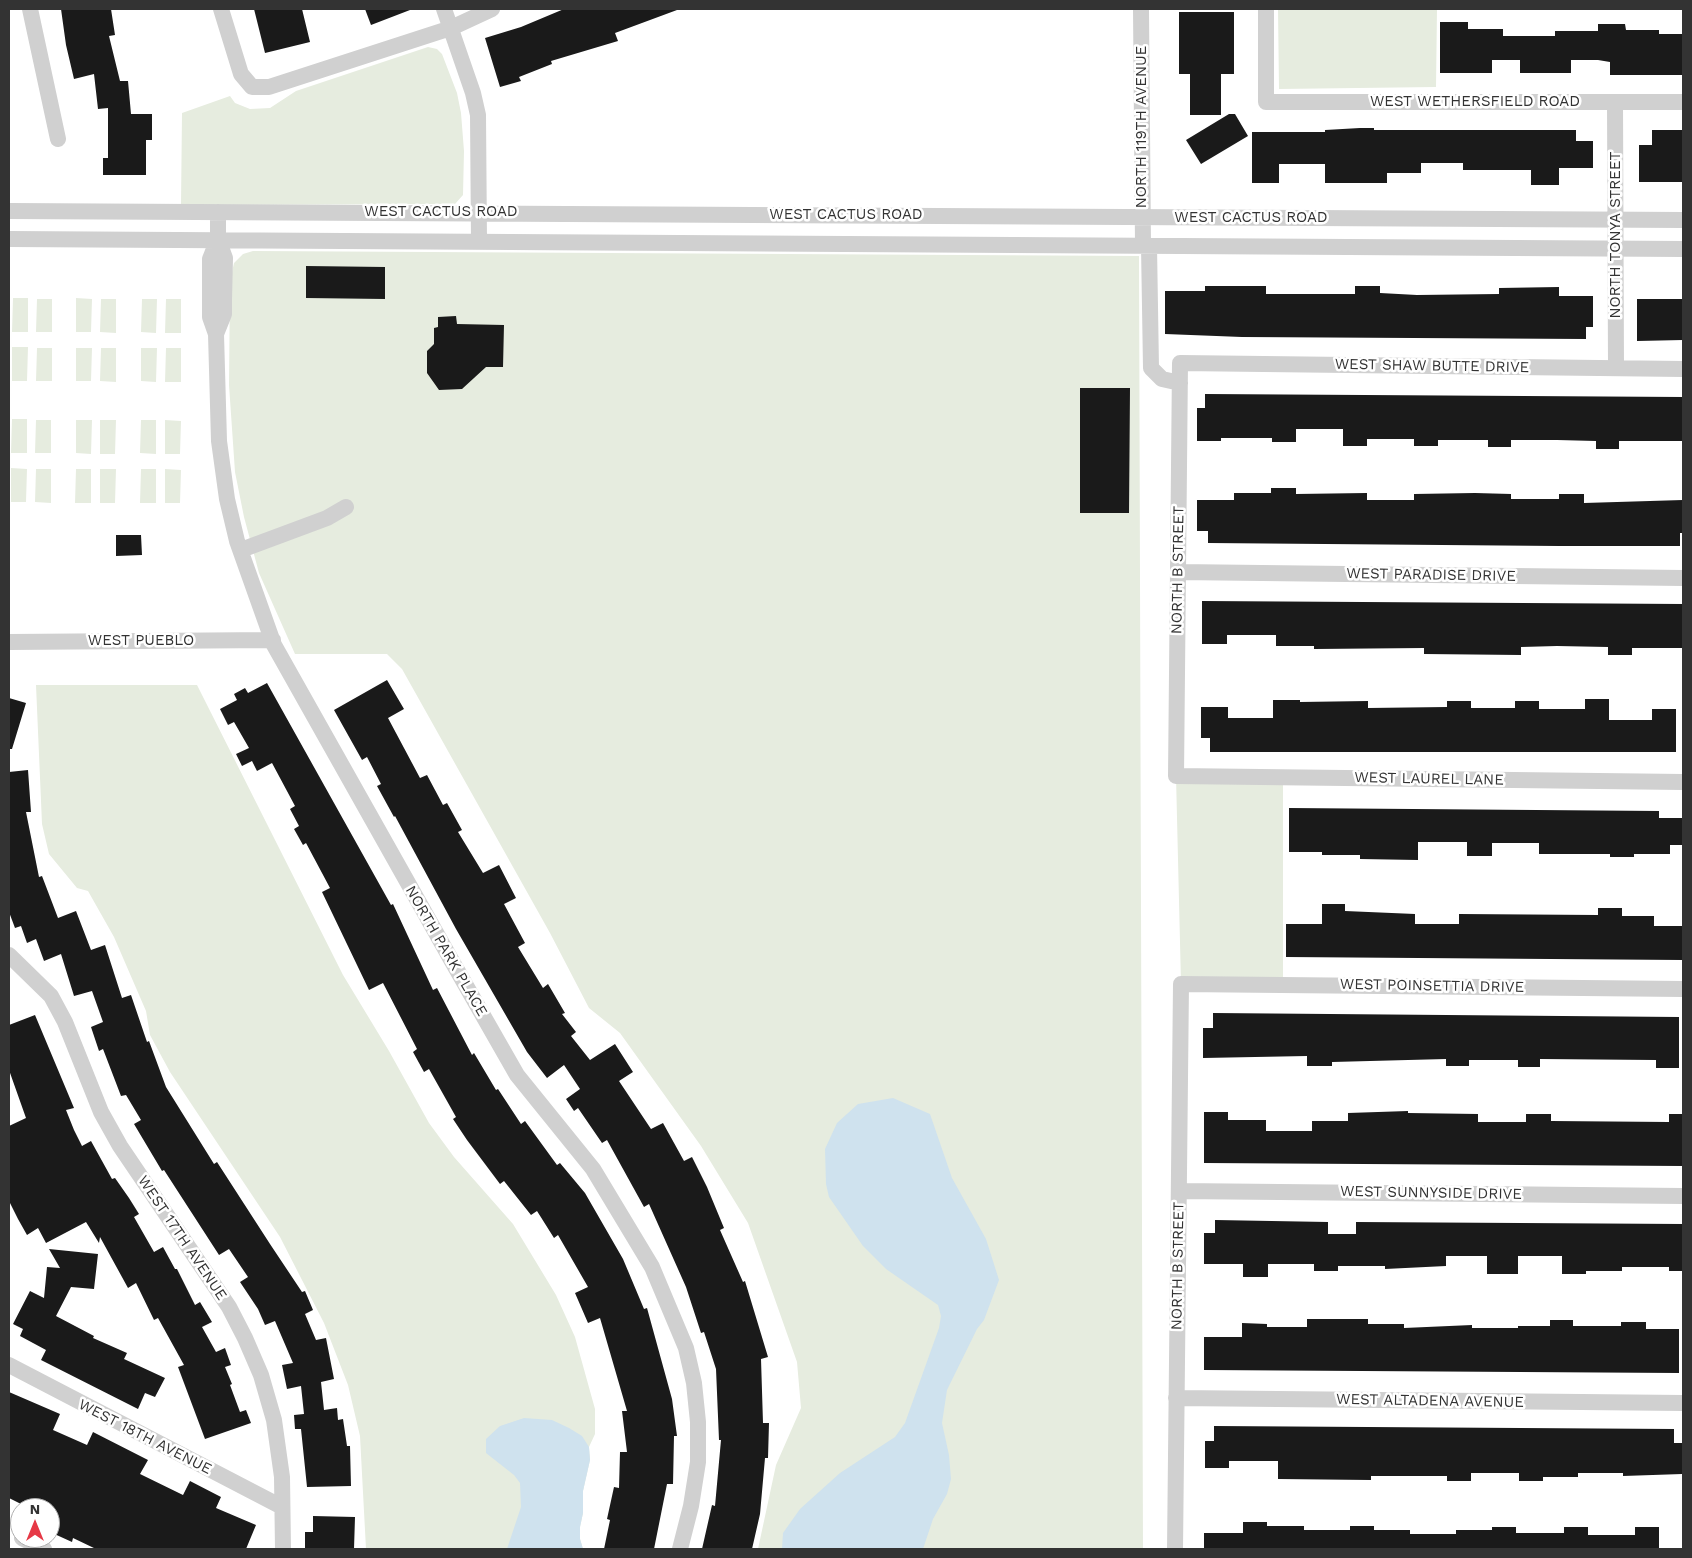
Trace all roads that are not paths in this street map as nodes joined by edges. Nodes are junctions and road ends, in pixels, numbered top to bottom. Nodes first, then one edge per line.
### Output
1 (30, 9) edge
2 (221, 9) edge
3 (444, 9) edge
4 (492, 9) edge
5 (1141, 9) edge
6 (1266, 9) edge
7 (451, 28) junction
8 (1615, 102) junction
9 (1683, 102) edge
10 (58, 139) dead end
11 (9, 211) edge
12 (218, 212) junction
13 (479, 212) junction
14 (1142, 217) junction
15 (1616, 220) junction
16 (1683, 220) edge
17 (9, 239) edge
18 (218, 239) junction
19 (479, 241) junction
20 (1146, 246) junction
21 (1616, 249) junction
22 (1683, 249) edge
23 (1180, 363) joint
24 (1616, 368) junction
25 (1683, 369) edge
26 (1180, 383) junction
27 (346, 506) dead end
28 (241, 550) junction
29 (1178, 572) junction
30 (1683, 578) edge
31 (273, 640) junction
32 (9, 642) edge
33 (1176, 776) joint
34 (1683, 782) edge
35 (9, 955) edge
36 (1181, 984) joint
37 (1683, 989) edge
38 (1178, 1191) junction
39 (1683, 1196) edge
40 (9, 1366) edge
41 (1176, 1398) junction
42 (1683, 1404) edge
43 (282, 1507) junction
44 (282, 1549) edge
45 (680, 1549) edge
46 (1174, 1549) edge

1 - 10 street
2 - 7 street
3 - 7 street
4 - 7 street
5 - 14 street, NORTH 119TH AVENUE
6 - 8 street, WEST WETHERSFIELD ROAD
7 - 13 street
8 - 9 street, WEST WETHERSFIELD ROAD
8 - 15 street, NORTH TONYA STREET
11 - 12 street, WEST CACTUS ROAD
12 - 13 street, WEST CACTUS ROAD
12 - 18 street, NORTH PARK PLACE
13 - 14 street, WEST CACTUS ROAD
13 - 19 street
14 - 15 street, WEST CACTUS ROAD
14 - 20 street, NORTH 119TH AVENUE
15 - 16 street, WEST CACTUS ROAD
15 - 21 street, NORTH TONYA STREET
17 - 18 street, WEST CACTUS ROAD
18 - 19 street, WEST CACTUS ROAD
18 - 28 street, NORTH PARK PLACE
19 - 20 street, WEST CACTUS ROAD
20 - 21 street, WEST CACTUS ROAD
20 - 26 street, NORTH 119TH AVENUE
21 - 22 street, WEST CACTUS ROAD
21 - 24 street, NORTH TONYA STREET
23 - 24 street, WEST SHAW BUTTE DRIVE
23 - 26 street, NORTH B STREET
24 - 25 street, WEST SHAW BUTTE DRIVE
26 - 29 street, NORTH B STREET
27 - 28 street
28 - 31 street, NORTH PARK PLACE
29 - 30 street, WEST PARADISE DRIVE
29 - 33 street, NORTH B STREET
31 - 32 street, WEST PUEBLO
31 - 45 street, NORTH PARK PLACE
33 - 34 street, WEST LAUREL LANE
35 - 43 street, WEST 17TH AVENUE
36 - 37 street, WEST POINSETTIA DRIVE
36 - 38 street, NORTH B STREET
38 - 39 street, WEST SUNNYSIDE DRIVE
38 - 41 street, NORTH B STREET
40 - 43 street, WEST 18TH AVENUE
41 - 42 street, WEST ALTADENA AVENUE
41 - 46 street, NORTH B STREET
43 - 44 street, WEST 17TH AVENUE

